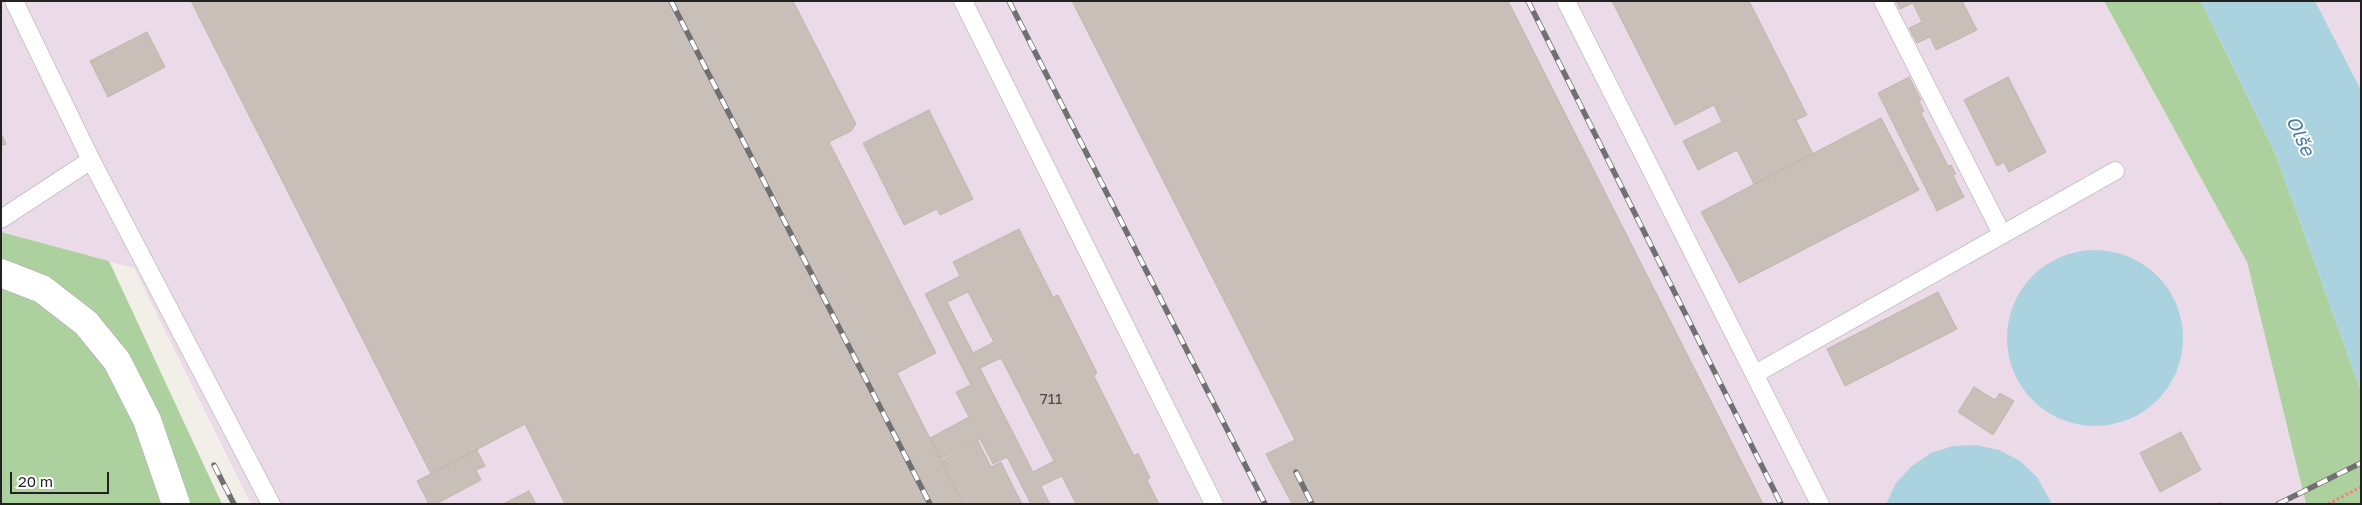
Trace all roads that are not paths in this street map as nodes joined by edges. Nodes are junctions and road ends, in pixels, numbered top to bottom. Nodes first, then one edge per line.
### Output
1 (14, 1) edge
2 (963, 1) edge
3 (1566, 1) edge
4 (1884, 1) edge
5 (91, 160) junction
6 (2115, 170) dead end
7 (1, 218) edge
8 (2002, 234) junction
9 (1, 273) edge
10 (1755, 374) junction
11 (176, 504) edge
12 (271, 504) edge
13 (1214, 504) edge
14 (1820, 504) edge

1 - 5 lane
2 - 13 lane
3 - 10 lane
4 - 8 lane
5 - 7 lane
5 - 12 lane
6 - 8 lane
8 - 10 lane
9 - 11 street
10 - 14 lane

